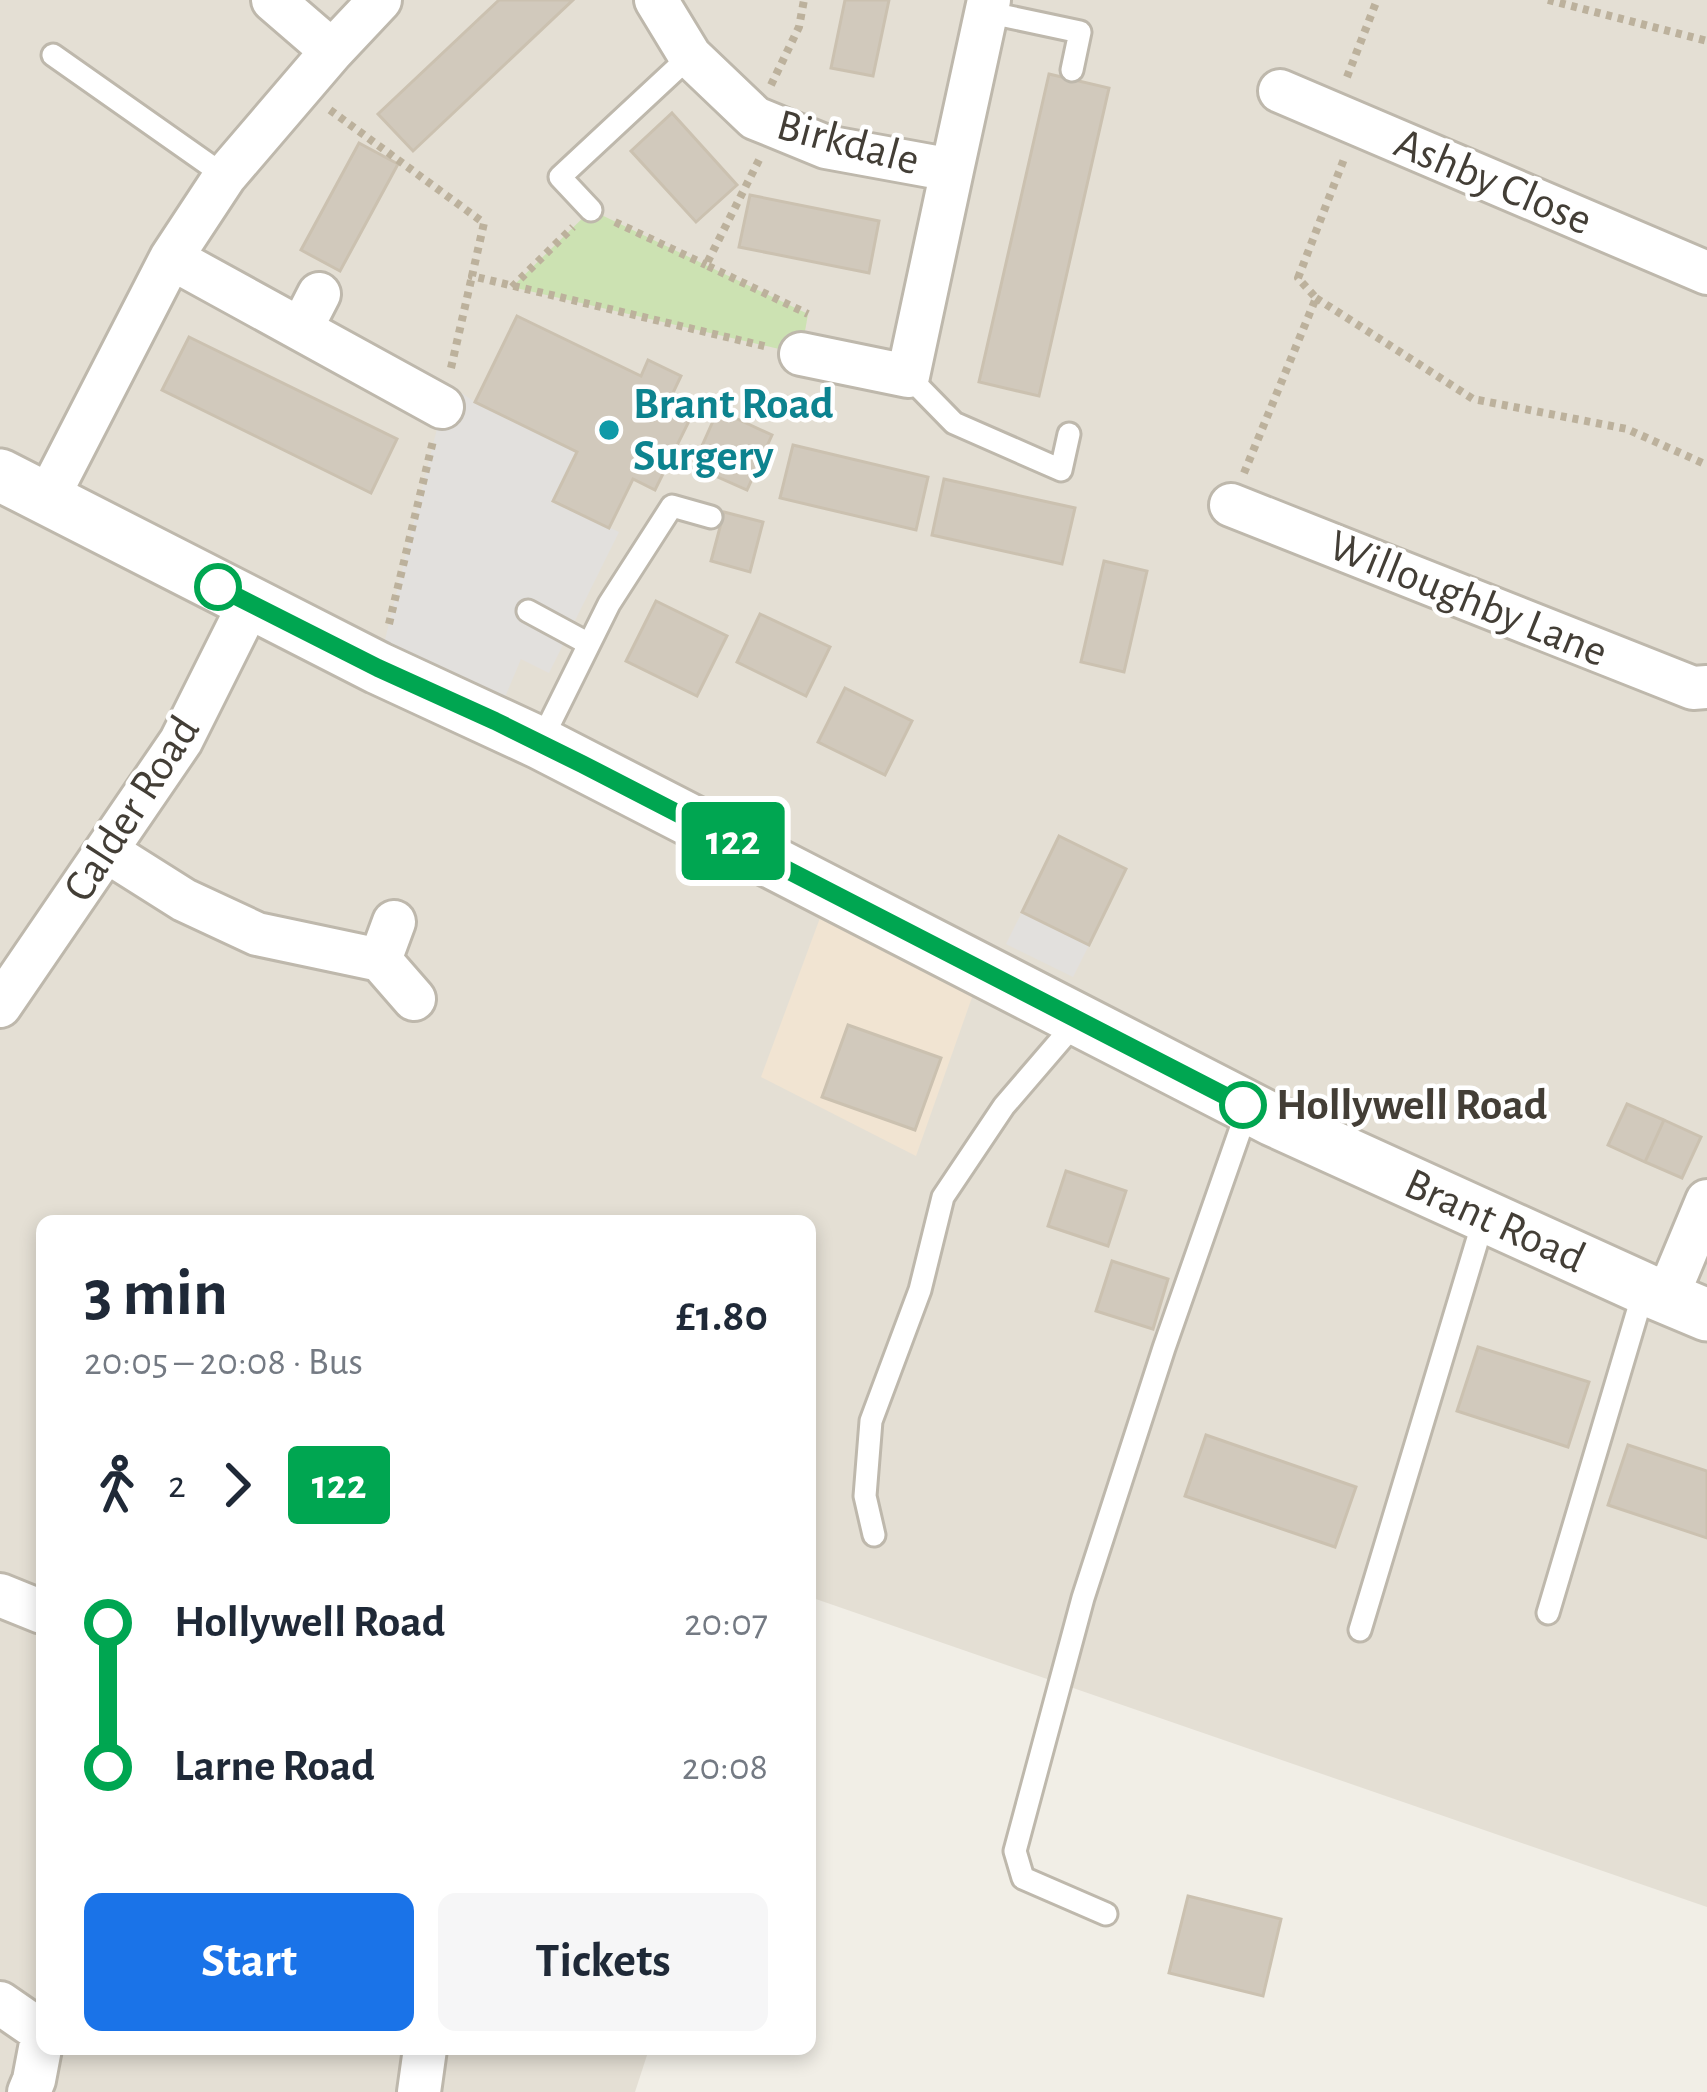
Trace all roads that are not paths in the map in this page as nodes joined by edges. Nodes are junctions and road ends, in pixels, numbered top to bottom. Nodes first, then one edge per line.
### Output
1 (273, 0) edge
2 (380, 0) edge
3 (656, 0) edge
4 (987, 6) edge
5 (332, 51) junction
6 (52, 55) dead end
7 (690, 56) junction
8 (1072, 70) dead end
9 (1280, 91) dead end
10 (952, 170) junction
11 (225, 176) junction
12 (590, 210) road end
13 (171, 258) junction
14 (1707, 273) edge
15 (801, 354) road end
16 (908, 376) junction
17 (437, 427) road end
18 (1069, 434) dead end
19 (0, 476) edge
20 (47, 499) junction
21 (1231, 505) road end
22 (711, 517) dead end
23 (250, 603) junction
24 (528, 611) dead end
25 (590, 644) junction
26 (1707, 687) edge
27 (540, 743) junction
28 (108, 852) junction
29 (414, 999) dead end
30 (0, 1006) edge
31 (1078, 1019) junction
32 (1249, 1107) junction
33 (1707, 1202) edge
34 (1485, 1215) junction
35 (1673, 1300) edge
36 (874, 1535) dead end
37 (0, 1595) edge
38 (36, 1610) edge
39 (1548, 1613) dead end
40 (1360, 1630) dead end
41 (1106, 1914) dead end
42 (0, 2003) edge
43 (36, 2030) edge
44 (38, 2055) edge
45 (424, 2055) edge
46 (31, 2086) edge
47 (419, 2092) edge

1 - 5 street
2 - 5 street
3 - 7 street, Birkdale
4 - 8 lane
4 - 10 street, Birkdale
5 - 11 street
6 - 11 lane
7 - 10 street, Birkdale
7 - 12 lane
9 - 14 street, Ashby Close
10 - 16 street, Birkdale
11 - 13 street
13 - 17 street
13 - 20 street
15 - 16 street
16 - 18 lane
19 - 20 street, Brant Road
20 - 23 street, Brant Road
21 - 26 street, Willoughby Lane
22 - 25 lane
23 - 27 street, Brant Road
23 - 28 street, Calder Road
24 - 25 lane
25 - 27 lane
27 - 31 street, Brant Road
28 - 29 street
28 - 30 street, Calder Road
31 - 32 street, Brant Road
31 - 36 lane
32 - 34 street, Brant Road
32 - 41 lane
33 - 35 street
34 - 35 street, Brant Road
34 - 40 lane
35 - 39 lane
37 - 38 street
42 - 43 street
44 - 46 street
45 - 47 street

